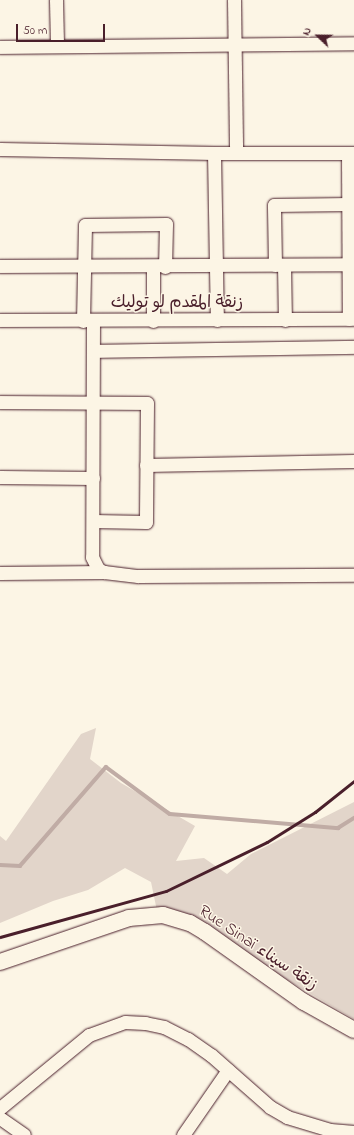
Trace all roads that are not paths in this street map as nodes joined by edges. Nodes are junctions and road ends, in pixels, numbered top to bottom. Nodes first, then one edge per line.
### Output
1 (56, 0) edge
2 (234, 0) edge
3 (354, 43) edge
4 (235, 44) junction
5 (56, 46) junction
6 (0, 47) edge
7 (0, 149) edge
8 (236, 152) junction
9 (214, 153) junction
10 (351, 153) edge
11 (349, 204) junction
12 (349, 264) junction
13 (280, 265) junction
14 (0, 266) edge
15 (216, 266) junction
16 (84, 267) junction
17 (159, 267) junction
18 (352, 319) edge
19 (0, 320) edge
20 (216, 320) junction
21 (285, 320) junction
22 (88, 321) junction
23 (153, 321) junction
24 (354, 347) edge
25 (93, 351) junction
26 (0, 402) edge
27 (93, 403) junction
28 (354, 461) edge
29 (146, 465) junction
30 (0, 477) edge
31 (93, 478) junction
32 (92, 521) junction
33 (104, 572) junction
34 (0, 573) edge
35 (354, 575) edge
36 (0, 962) edge
37 (354, 1030) edge
38 (228, 1070) junction
39 (0, 1108) edge
40 (0, 1118) edge
41 (354, 1132) edge
42 (24, 1135) edge
43 (183, 1135) edge

1 - 5 street
2 - 4 street
3 - 4 street
4 - 5 street
4 - 8 street
5 - 6 street
7 - 9 street
8 - 9 street
8 - 10 street
9 - 15 street
10 - 11 street
11 - 12 street
11 - 13 street
12 - 13 street
12 - 18 street
13 - 15 street
13 - 21 street
14 - 16 street
15 - 17 street
15 - 20 street
16 - 17 street
16 - 17 street
16 - 22 street
17 - 23 street
18 - 21 street, زنقة المقدم لو توليك
19 - 22 street, زنقة المقدم لو توليك
20 - 21 street, زنقة المقدم لو توليك
20 - 23 street, زنقة المقدم لو توليك
22 - 23 street, زنقة المقدم لو توليك
22 - 25 street
24 - 25 street
25 - 27 street
26 - 27 street
27 - 29 street
27 - 31 street
28 - 29 street
29 - 32 street
30 - 31 street
31 - 32 street
32 - 33 street
33 - 34 street
33 - 35 street
36 - 37 street, Rue Sinaï زنقة سيناء
38 - 39 street
38 - 41 street
38 - 43 street
40 - 42 street

